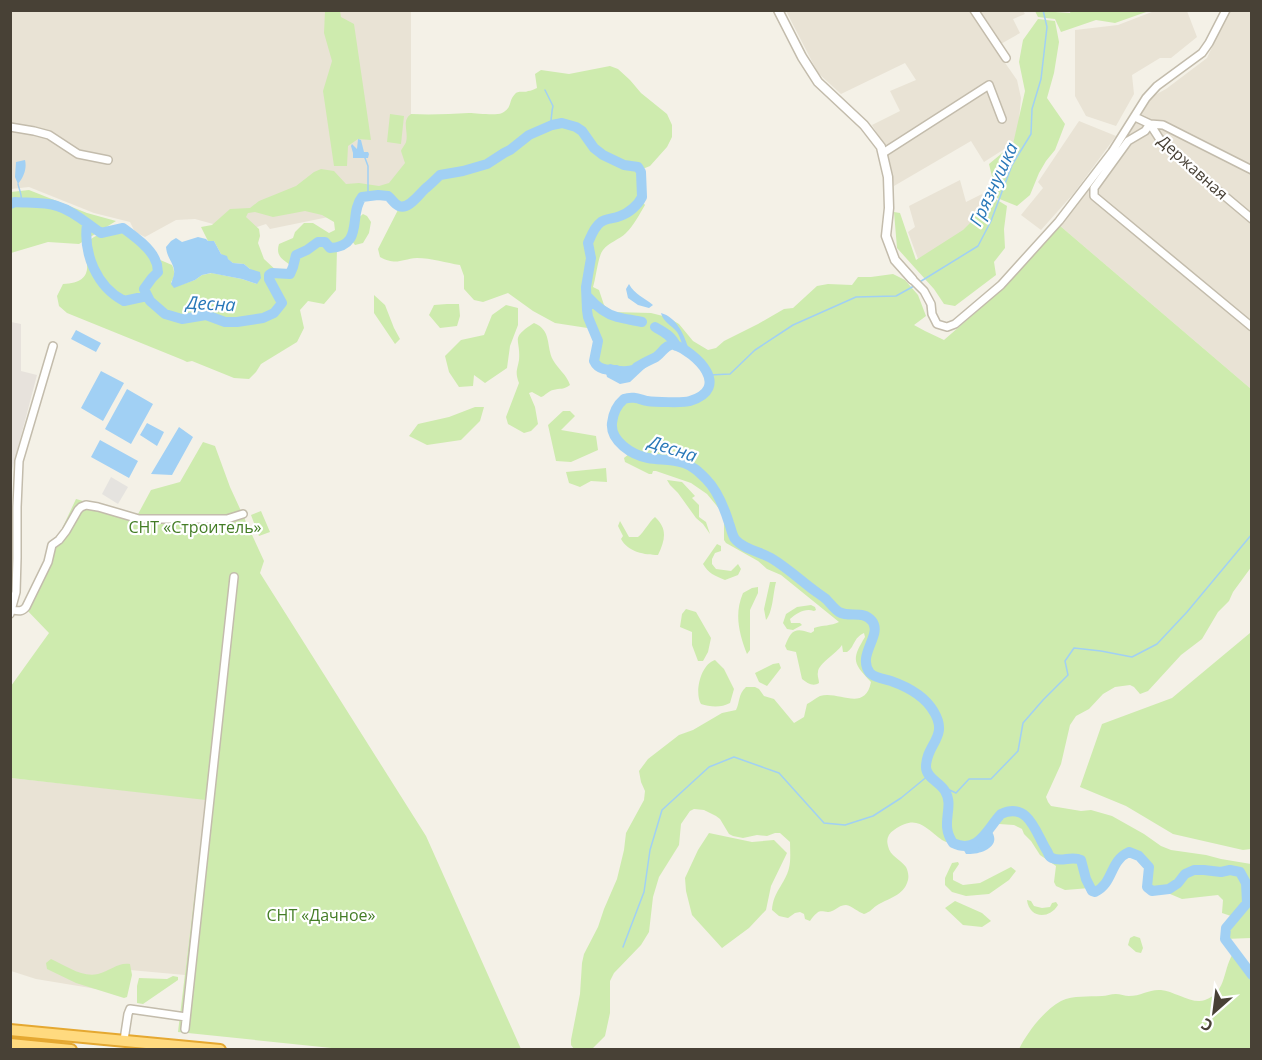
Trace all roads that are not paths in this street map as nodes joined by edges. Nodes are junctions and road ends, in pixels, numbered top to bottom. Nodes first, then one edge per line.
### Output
1 (778, 10) edge
2 (974, 10) edge
3 (1226, 10) edge
4 (1006, 58) dead end
5 (1135, 117) junction
6 (1002, 119) dead end
7 (1150, 124) junction
8 (10, 127) edge
9 (883, 153) junction
10 (108, 160) dead end
11 (1251, 170) edge
12 (1251, 219) edge
13 (912, 279) joint
14 (1251, 327) edge
15 (53, 346) dead end
16 (243, 514) dead end
17 (234, 577) dead end
18 (11, 612) edge
19 (186, 1017) junction
20 (185, 1029) dead end
21 (10, 1030) edge
22 (124, 1040) junction
23 (12, 1044) edge
24 (25, 1050) edge
25 (71, 1050) edge
26 (220, 1050) edge

1 - 9 street
2 - 4 street
3 - 5 street
5 - 7 street, Державная
5 - 13 street
6 - 9 street
7 - 11 street
7 - 12 street, Державная
7 - 14 street
8 - 10 street
9 - 13 street
15 - 18 street
16 - 18 street
17 - 19 street
19 - 20 street
19 - 22 street
21 - 22 highway
22 - 26 highway
23 - 24 street
23 - 25 highway

